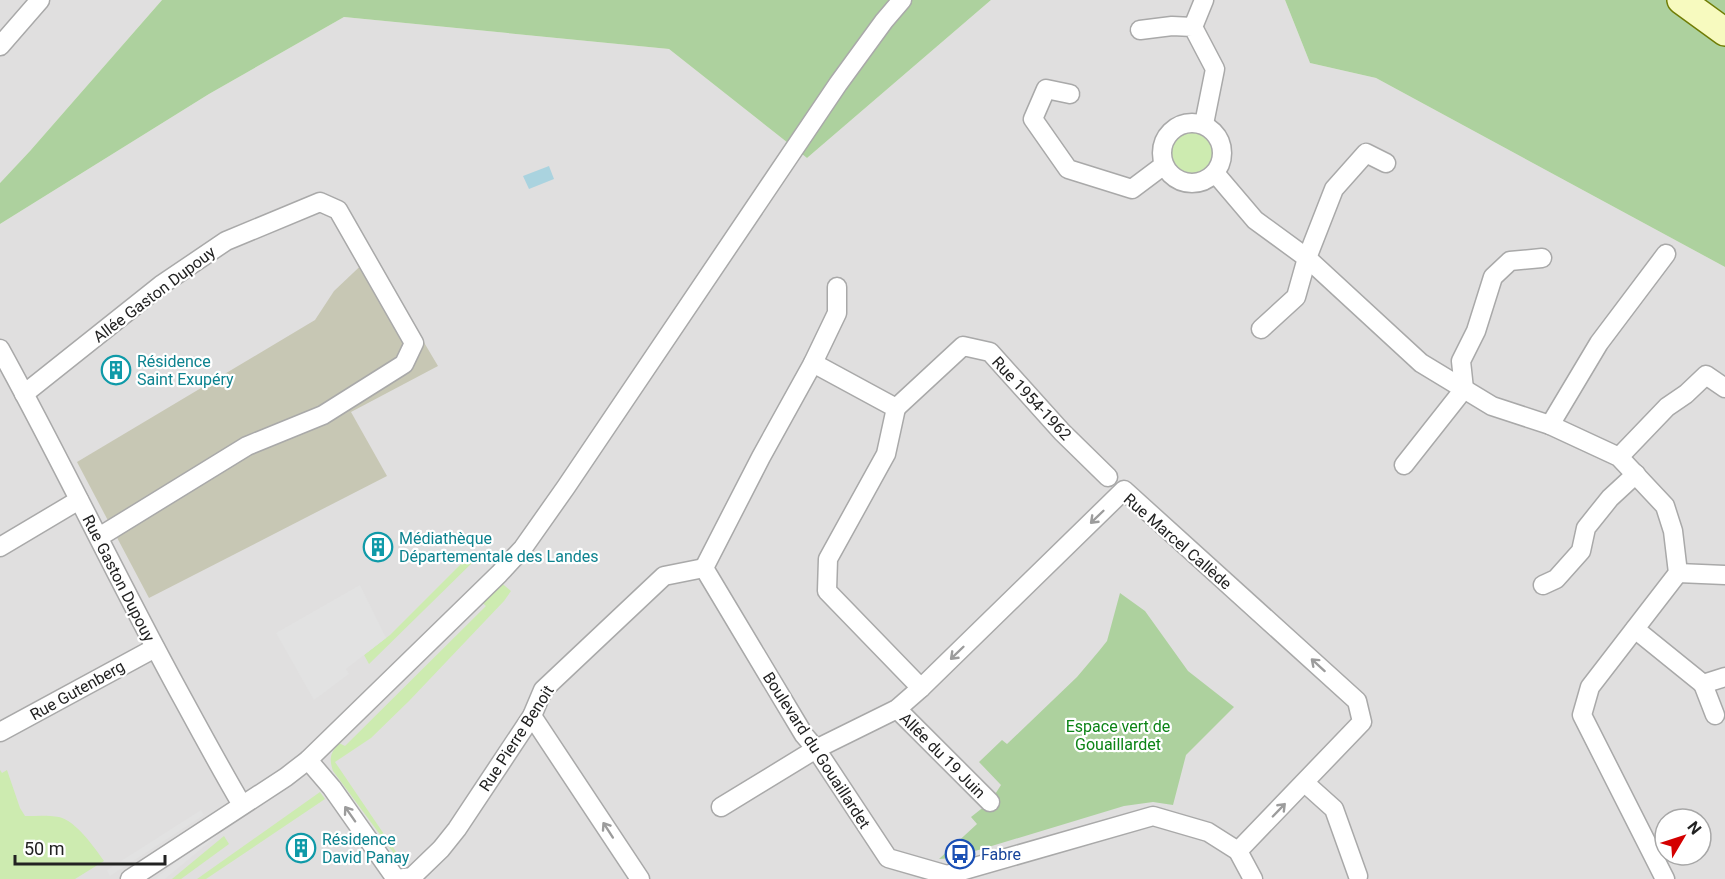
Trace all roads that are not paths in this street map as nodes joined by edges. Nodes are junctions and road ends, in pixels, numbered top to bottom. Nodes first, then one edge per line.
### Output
1 (40, 0) edge
2 (902, 0) edge
3 (1204, 0) edge
4 (1681, 0) edge
5 (1193, 27) junction
6 (1140, 30) dead end
7 (1725, 32) edge
8 (0, 46) edge
9 (1070, 94) dead end
10 (1204, 124) junction
11 (1386, 163) dead end
12 (1164, 165) junction
13 (1215, 173) junction
14 (1666, 254) dead end
15 (1307, 258) junction
16 (1542, 258) dead end
17 (837, 286) dead end
18 (1261, 329) dead end
19 (0, 351) edge
20 (813, 363) junction
21 (1725, 388) edge
22 (1464, 389) junction
23 (24, 394) junction
24 (896, 408) junction
25 (1550, 425) junction
26 (1619, 457) junction
27 (1404, 465) dead end
28 (1636, 474) junction
29 (1108, 477) dead end
30 (79, 500) junction
31 (99, 537) junction
32 (0, 547) edge
33 (704, 568) junction
34 (1678, 573) junction
35 (1725, 575) edge
36 (1543, 585) dead end
37 (1635, 629) junction
38 (155, 648) junction
39 (1725, 677) edge
40 (1703, 684) junction
41 (921, 688) junction
42 (897, 709) junction
43 (1715, 715) dead end
44 (532, 716) junction
45 (0, 732) edge
46 (816, 749) junction
47 (308, 760) junction
48 (1305, 783) junction
49 (990, 802) dead end
50 (242, 804) junction
51 (721, 807) dead end
52 (1238, 851) junction
53 (1358, 876) dead end
54 (130, 879) edge
55 (397, 879) edge
56 (640, 879) edge
57 (1253, 879) edge
58 (1665, 879) edge

1 - 8 street
2 - 47 street
3 - 5 street
4 - 7 main road
5 - 6 street
5 - 10 street
9 - 12 street
10 - 12 street
10 - 13 street
11 - 15 street
12 - 13 street
13 - 15 street
14 - 25 street
15 - 18 street
15 - 22 street
16 - 22 street
17 - 20 street
19 - 23 street, Rue Gaston Dupouy
20 - 24 street
20 - 33 street
21 - 26 street
22 - 25 street
22 - 27 street
23 - 30 street, Rue Gaston Dupouy
23 - 31 street, Allée Gaston Dupouy
24 - 29 street, Rue 1954-1962
24 - 41 street
25 - 26 street
26 - 28 street
28 - 34 street
28 - 36 street
30 - 31 street, Rue Gaston Dupouy
30 - 32 street
31 - 38 street, Rue Gaston Dupouy
33 - 44 street, Rue Pierre Benoit
33 - 46 street, Boulevard du Gouaillardet
34 - 35 street
34 - 37 street
37 - 40 street
37 - 58 street
38 - 45 street, Rue Gutenberg
38 - 50 street, Rue Gaston Dupouy
39 - 40 street
40 - 43 street
41 - 42 street, Rue Marcel Callède
48 -> 41 street, Rue Marcel Callède
42 - 46 street, Rue Marcel Callède
42 - 49 street, Allée du 19 Juin
44 - 55 street, Rue Pierre Benoit
56 -> 44 street
46 - 51 street, Rue Marcel Callède
46 - 52 street, Boulevard du Gouaillardet
47 - 50 street
55 -> 47 street
52 -> 48 street, Rue Marcel Callède
48 - 53 street
50 - 54 street
52 - 57 street, Boulevard du Gouaillardet

